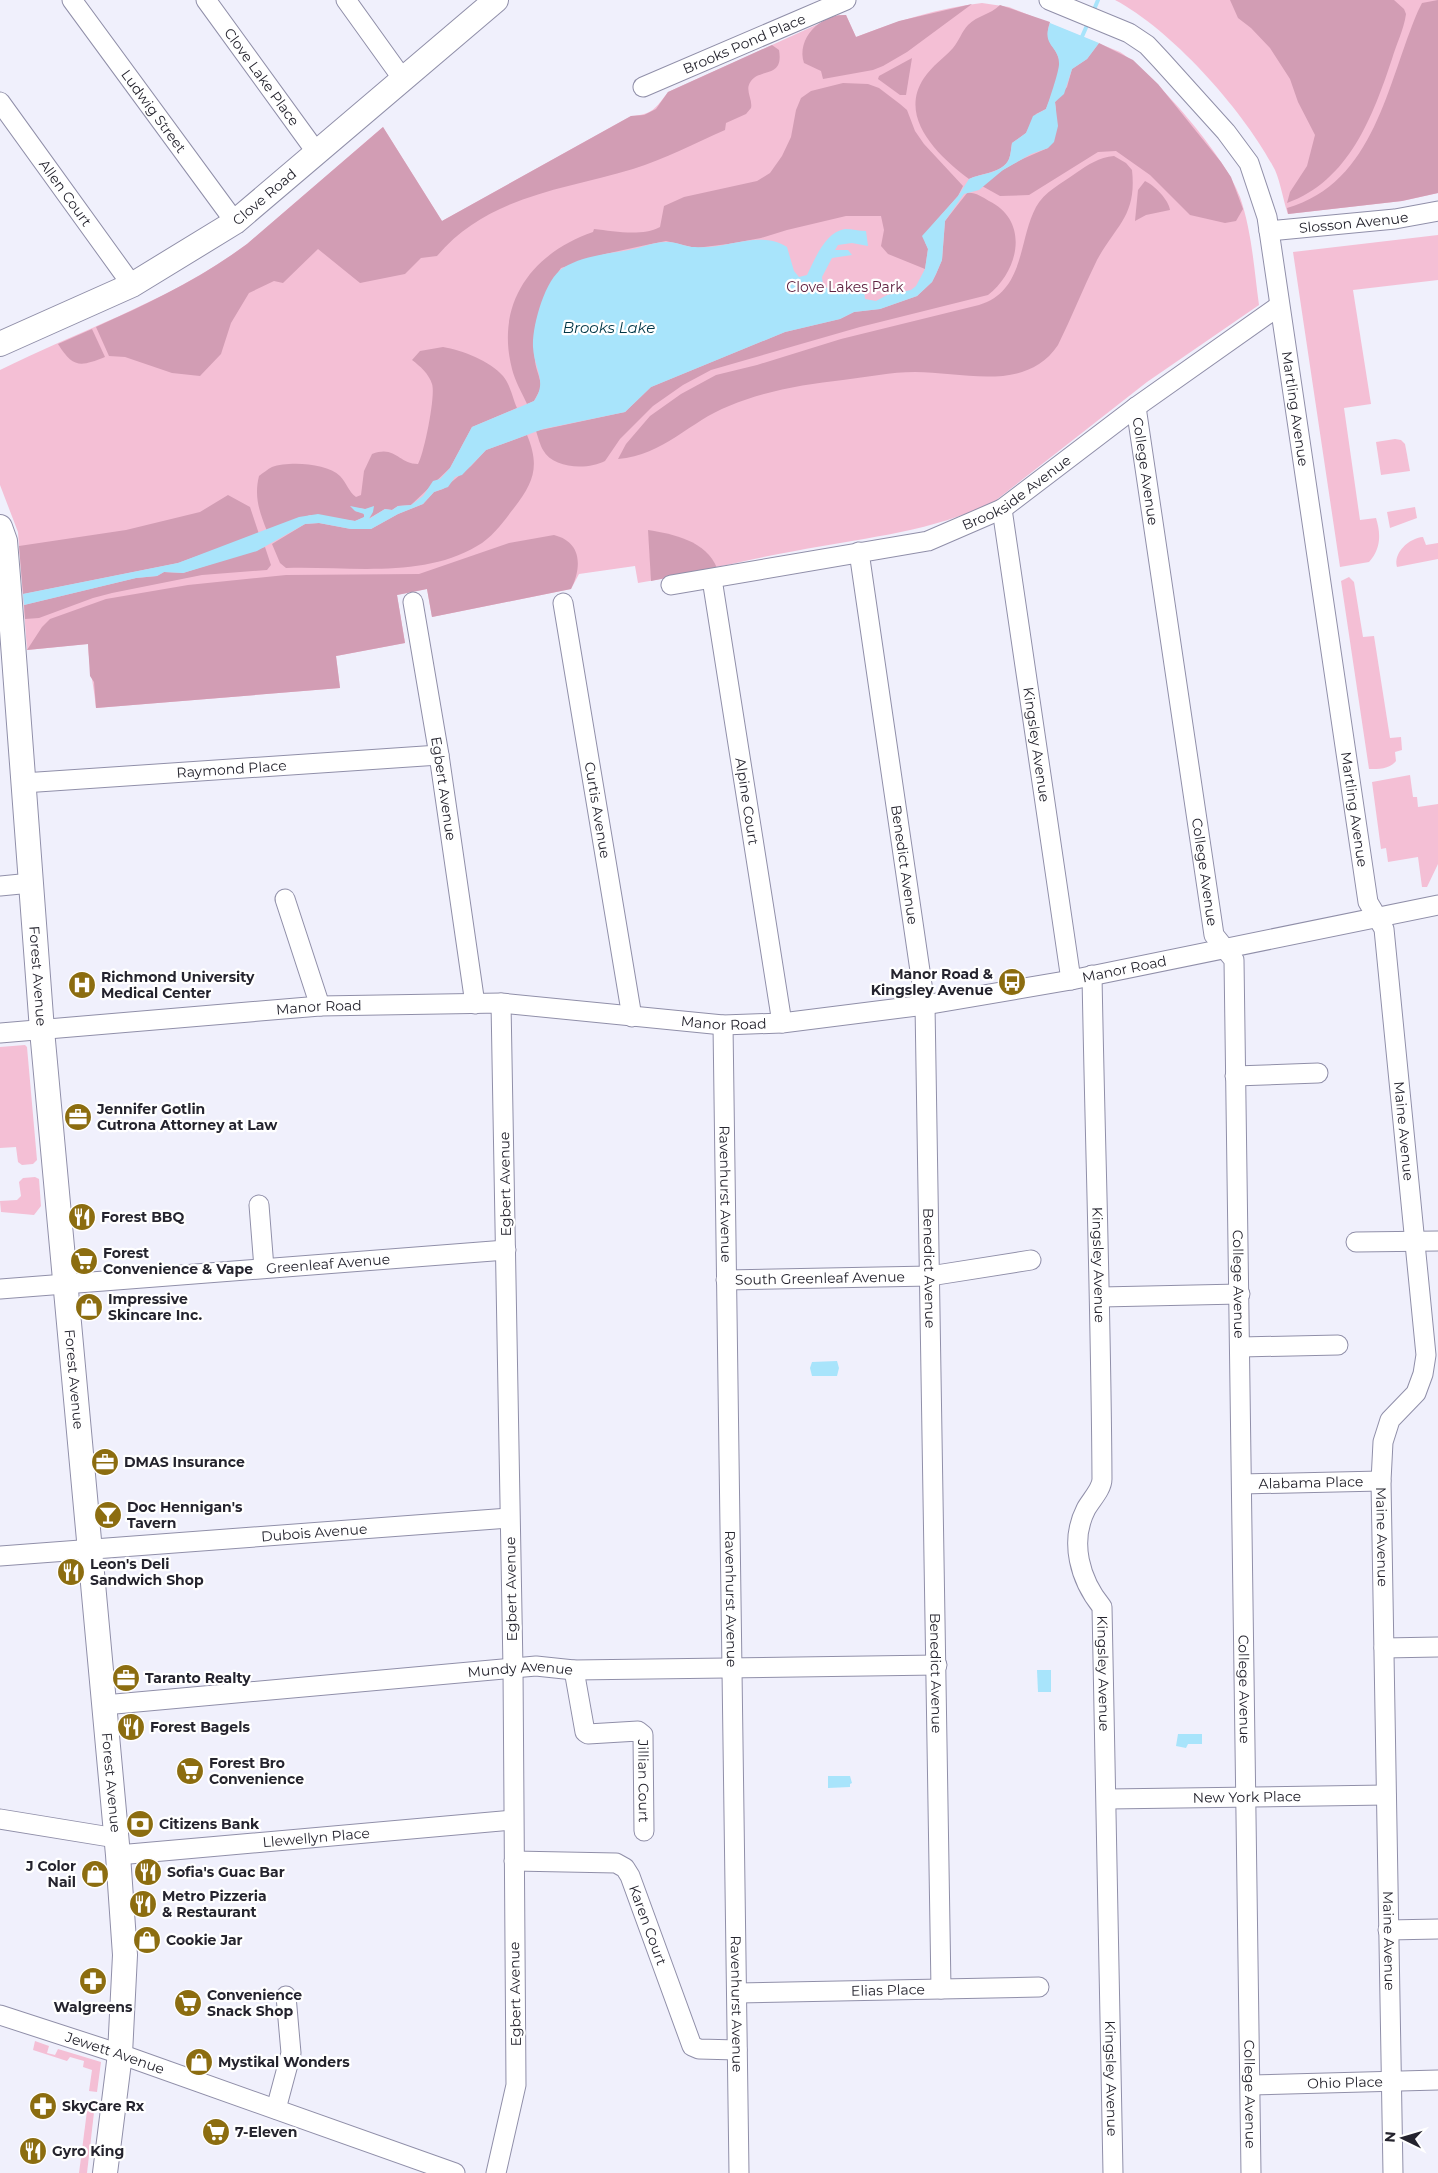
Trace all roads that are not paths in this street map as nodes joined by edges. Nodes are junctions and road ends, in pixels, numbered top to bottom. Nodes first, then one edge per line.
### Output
1 (72, 0) edge
2 (206, 0) edge
3 (346, 0) edge
4 (496, 0) edge
5 (846, 0) edge
6 (1051, 0) edge
7 (402, 78) junction
8 (643, 87) dead end
9 (0, 102) edge
10 (317, 153) junction
11 (1438, 211) edge
12 (235, 222) junction
13 (1269, 230) junction
14 (132, 286) junction
15 (1279, 306) junction
16 (0, 344) edge
17 (1136, 407) junction
18 (1002, 509) junction
19 (0, 527) edge
20 (859, 552) junction
21 (712, 579) junction
22 (671, 585) dead end
23 (413, 602) dead end
24 (563, 603) dead end
25 (439, 755) junction
26 (23, 784) junction
27 (31, 883) junction
28 (0, 886) edge
29 (284, 899) dead end
30 (1438, 905) edge
31 (1378, 916) junction
32 (1224, 948) junction
33 (1092, 975) junction
34 (1071, 980) junction
35 (501, 1003) junction
36 (475, 1004) junction
37 (925, 1005) junction
38 (320, 1006) junction
39 (632, 1018) junction
40 (782, 1023) junction
41 (723, 1025) junction
42 (42, 1030) junction
43 (0, 1033) edge
44 (1318, 1073) dead end
45 (1236, 1076) junction
46 (259, 1205) dead end
47 (1416, 1240) junction
48 (1438, 1240) edge
49 (1356, 1242) dead end
50 (506, 1250) junction
51 (1031, 1260) dead end
52 (264, 1268) junction
53 (930, 1276) junction
54 (726, 1280) junction
55 (66, 1284) junction
56 (0, 1289) edge
57 (1240, 1294) junction
58 (1100, 1297) junction
59 (1338, 1345) dead end
60 (1240, 1348) junction
61 (1431, 1374) edge
62 (1381, 1481) junction
63 (1242, 1484) junction
64 (509, 1518) junction
65 (89, 1549) junction
66 (0, 1556) edge
67 (1438, 1647) edge
68 (1384, 1648) junction
69 (937, 1665) junction
70 (732, 1668) junction
71 (512, 1669) junction
72 (574, 1670) junction
73 (104, 1705) junction
74 (1386, 1795) junction
75 (1247, 1797) junction
76 (1108, 1800) junction
77 (0, 1819) edge
78 (513, 1820) junction
79 (644, 1831) dead end
80 (117, 1846) junction
81 (514, 1861) junction
82 (1438, 1929) edge
83 (1388, 1930) junction
84 (1039, 1987) dead end
85 (941, 1989) junction
86 (738, 1993) junction
87 (286, 1996) dead end
88 (0, 2015) edge
89 (737, 2050) junction
90 (120, 2054) junction
91 (1438, 2080) edge
92 (1390, 2081) junction
93 (1251, 2085) junction
94 (276, 2109) junction
95 (105, 2173) edge
96 (455, 2173) edge
97 (496, 2173) edge
98 (738, 2173) edge
99 (1113, 2173) edge
100 (1251, 2173) edge
101 (1393, 2173) edge

1 - 12 street, Ludwig Street
2 - 10 street, Clove Lake Place
3 - 7 street
4 - 7 main road, Clove Road
5 - 8 street, Brooks Pond Place
6 - 13 street, Martling Avenue
7 - 10 main road, Clove Road
9 - 14 street, Allen Court
10 - 12 main road, Clove Road
11 - 13 street, Slosson Avenue
12 - 14 main road, Clove Road
13 - 15 street, Martling Avenue
14 - 16 main road, Clove Road
15 - 17 street, Brookside Avenue
15 - 31 street, Martling Avenue
17 - 18 street, Brookside Avenue
17 - 32 street, College Avenue
18 - 20 street, Brookside Avenue
18 - 34 street, Kingsley Avenue
19 - 26 main road, Forest Avenue
20 - 21 street, Brookside Avenue
20 - 37 street, Benedict Avenue
21 - 22 street, Brookside Avenue
21 - 40 street, Alpine Court
23 - 25 street, Egbert Avenue
24 - 39 street, Curtis Avenue
25 - 26 street, Raymond Place
25 - 36 street, Egbert Avenue
26 - 27 main road, Forest Avenue
27 - 28 street
27 - 42 main road, Forest Avenue
29 - 38 street
30 - 31 street, Manor Road
31 - 32 street, Manor Road
31 - 47 street, Maine Avenue
32 - 33 street, Manor Road
32 - 45 street, College Avenue
33 - 34 street, Manor Road
33 - 58 street, Kingsley Avenue
34 - 37 street, Manor Road
35 - 36 street, Manor Road
35 - 39 street, Manor Road
35 - 50 street, Egbert Avenue
36 - 38 street, Manor Road
37 - 40 street, Manor Road
37 - 53 street, Benedict Avenue
38 - 42 street, Manor Road
39 - 41 street, Manor Road
40 - 41 street, Manor Road
41 - 54 street, Ravenhurst Avenue
42 - 43 street, Manor Road
42 - 55 main road, Forest Avenue
44 - 45 street
45 - 57 street, College Avenue
46 - 52 street
47 - 48 street
47 - 49 street
47 - 61 street, Maine Avenue
50 - 52 street, Greenleaf Avenue
50 - 64 street, Egbert Avenue
51 - 53 street, South Greenleaf Avenue
52 - 55 street, Greenleaf Avenue
53 - 54 street, South Greenleaf Avenue
53 - 69 street, Benedict Avenue
54 - 70 street, Ravenhurst Avenue
55 - 56 street, Greenleaf Avenue
55 - 65 main road, Forest Avenue
57 - 58 street
57 - 60 street, College Avenue
58 - 76 street, Kingsley Avenue
59 - 60 street
60 - 63 street, College Avenue
61 - 62 street, Maine Avenue
62 - 63 street, Alabama Place
62 - 68 street, Maine Avenue
63 - 75 street, College Avenue
64 - 65 street, Dubois Avenue
64 - 71 street, Egbert Avenue
65 - 66 street, Dubois Avenue
65 - 73 main road, Forest Avenue
67 - 68 street
68 - 74 street, Maine Avenue
69 - 70 street, Mundy Avenue
69 - 85 street, Benedict Avenue
70 - 72 street, Mundy Avenue
70 - 86 street, Ravenhurst Avenue
71 - 72 street, Mundy Avenue
71 - 73 street, Mundy Avenue
71 - 78 street, Egbert Avenue
72 - 79 street, Jillian Court
73 - 80 main road, Forest Avenue
74 - 75 street, New York Place
74 - 83 street, Maine Avenue
75 - 76 street, New York Place
75 - 93 street, College Avenue
76 - 99 street, Kingsley Avenue
77 - 80 street, Llewellyn Place
78 - 80 street, Llewellyn Place
78 - 81 street, Egbert Avenue
80 - 90 main road, Forest Avenue
81 - 89 street, Karen Court
81 - 97 street, Egbert Avenue
82 - 83 street
83 - 92 street, Maine Avenue
84 - 85 street, Elias Place
85 - 86 street, Elias Place
86 - 89 street, Ravenhurst Avenue
87 - 94 street
88 - 90 street, Jewett Avenue
89 - 98 street, Ravenhurst Avenue
90 - 94 street, Jewett Avenue
90 - 95 main road, Forest Avenue
91 - 92 street, Ohio Place
92 - 93 street, Ohio Place
92 - 101 street, Maine Avenue
93 - 100 street, College Avenue
94 - 96 street, Jewett Avenue

